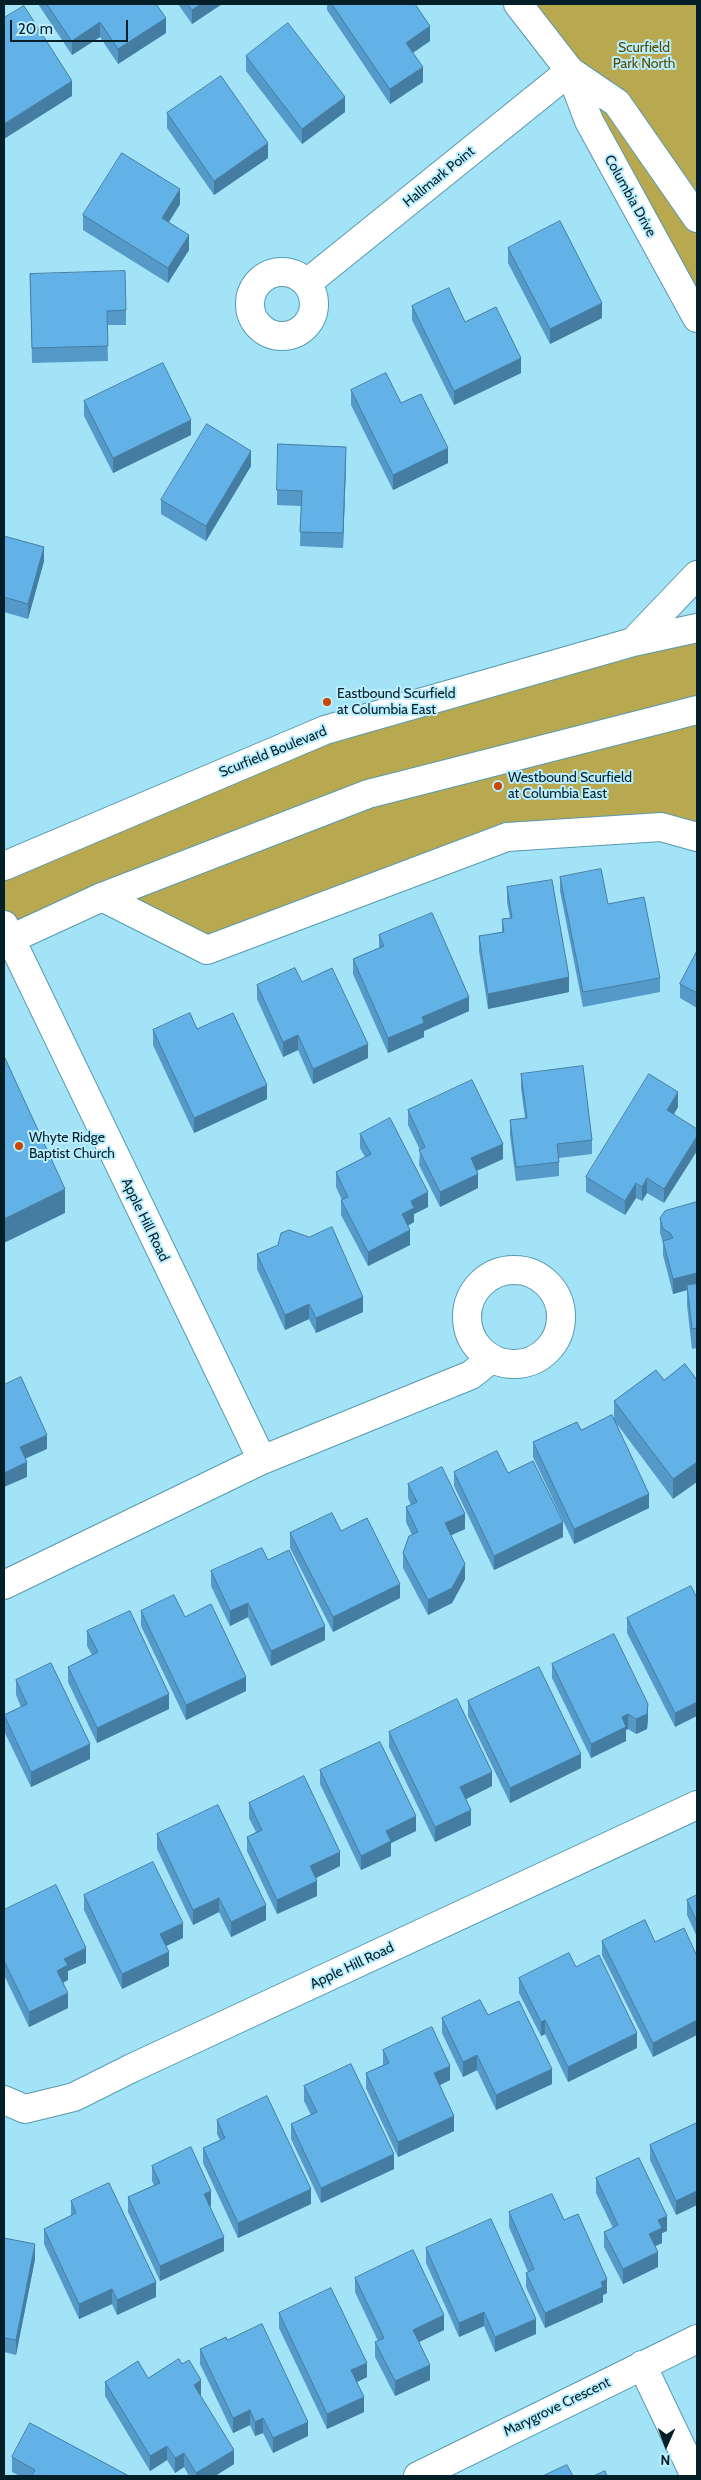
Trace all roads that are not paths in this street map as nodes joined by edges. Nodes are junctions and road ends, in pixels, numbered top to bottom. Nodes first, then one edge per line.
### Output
1 (518, 4) edge
2 (570, 71) junction
3 (697, 218) edge
4 (307, 283) dead end
5 (697, 318) edge
6 (697, 575) edge
7 (697, 628) edge
8 (633, 642) junction
9 (689, 715) edge
10 (697, 837) edge
11 (4, 866) edge
12 (102, 897) junction
13 (6, 935) edge
14 (492, 1359) dead end
15 (262, 1460) junction
16 (4, 1586) edge
17 (697, 1805) edge
18 (4, 2100) edge
19 (697, 2340) edge
20 (642, 2365) junction
21 (418, 2476) edge
22 (695, 2476) edge

1 - 2 street, Columbia Drive
2 - 3 street, Columbia Drive
2 - 4 street, Hallmark Point
2 - 5 street, Columbia Drive
6 - 8 street
7 - 8 street, Scurfield Boulevard
8 - 11 street, Scurfield Boulevard
9 - 12 street
10 - 12 street
12 - 13 street
13 - 15 street, Apple Hill Road
14 - 15 street
15 - 16 street
17 - 18 street, Apple Hill Road
19 - 20 street, Marygrove Crescent
20 - 21 street, Marygrove Crescent
20 - 22 street

